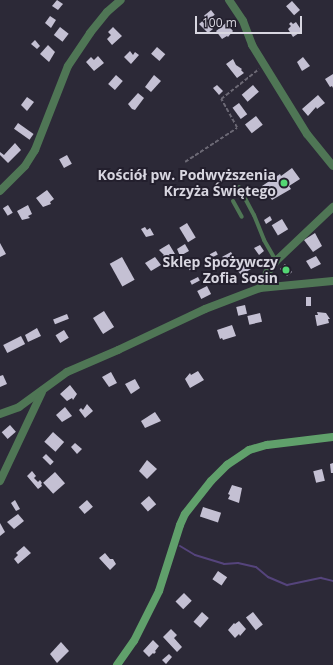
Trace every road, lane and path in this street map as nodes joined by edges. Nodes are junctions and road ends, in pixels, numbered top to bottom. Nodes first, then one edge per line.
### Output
1 (121, 0) edge
2 (229, 0) edge
3 (265, 64) junction
4 (185, 162) dead end
5 (333, 166) edge
6 (239, 187) dead end
7 (0, 191) edge
8 (233, 201) dead end
9 (333, 207) edge
10 (242, 217) dead end
11 (276, 261) junction
12 (333, 281) edge
13 (260, 288) junction
14 (42, 392) junction
15 (0, 414) edge
16 (333, 437) edge
17 (0, 481) edge
18 (117, 665) edge

1 - 7 street
2 - 3 street
3 - 4 path
3 - 5 street
6 - 11 lane
8 - 10 lane
9 - 11 street
11 - 13 street
12 - 13 street
13 - 14 street
14 - 15 street
14 - 17 street
16 - 18 street

